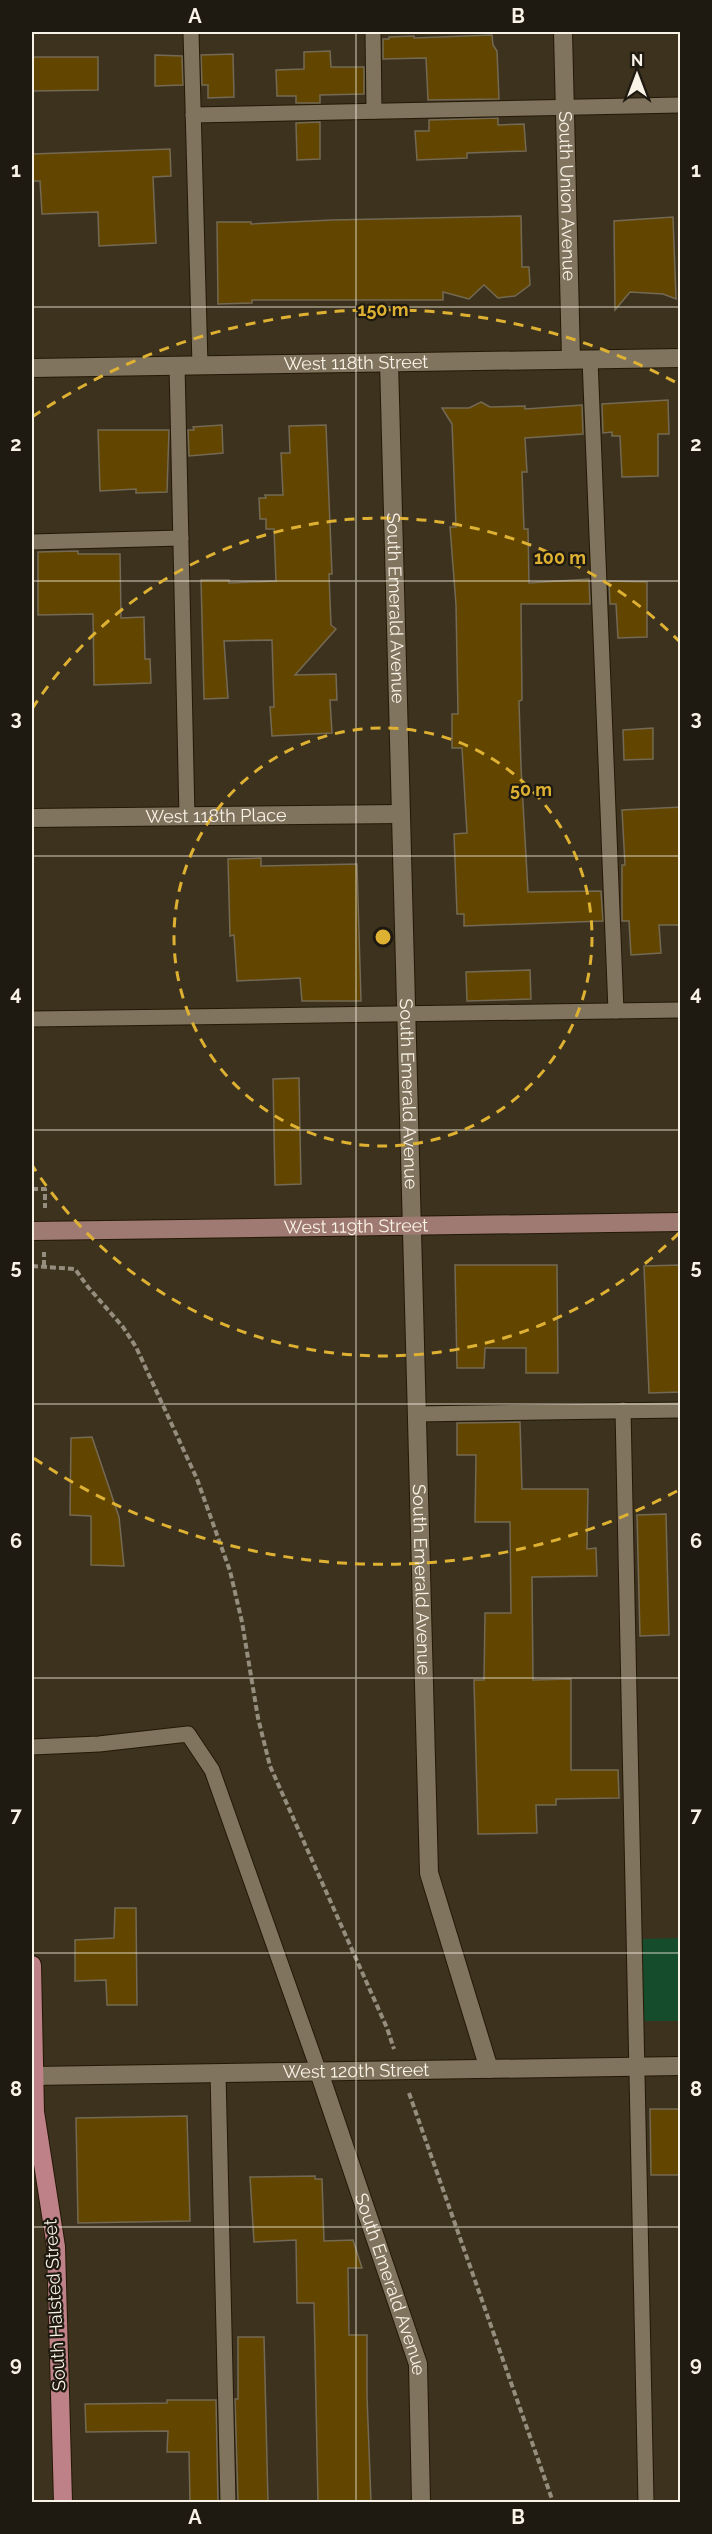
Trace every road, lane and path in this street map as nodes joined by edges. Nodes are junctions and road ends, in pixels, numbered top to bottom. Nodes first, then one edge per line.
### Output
1 (191, 32) edge
2 (373, 32) edge
3 (563, 32) edge
4 (681, 105) edge
5 (565, 107) junction
6 (374, 111) junction
7 (194, 115) junction
8 (681, 358) edge
9 (571, 359) junction
10 (590, 359) junction
11 (389, 362) junction
12 (177, 365) junction
13 (200, 365) junction
14 (32, 368) edge
15 (181, 538) junction
16 (32, 542) edge
17 (401, 814) junction
18 (187, 817) junction
19 (32, 818) edge
20 (681, 1010) edge
21 (616, 1011) junction
22 (407, 1015) junction
23 (32, 1019) edge
24 (32, 1189) edge
25 (45, 1189) dead end
26 (681, 1222) edge
27 (412, 1226) junction
28 (32, 1231) edge
29 (32, 1266) edge
30 (623, 1410) junction
31 (681, 1410) edge
32 (417, 1414) junction
33 (32, 1747) edge
34 (32, 1965) edge
35 (387, 2028) dead end
36 (681, 2066) edge
37 (637, 2067) junction
38 (489, 2069) junction
39 (319, 2072) junction
40 (218, 2073) junction
41 (33, 2076) edge
42 (412, 2104) dead end
43 (63, 2502) edge
44 (228, 2502) edge
45 (421, 2502) edge
46 (553, 2502) edge
47 (646, 2502) edge

1 - 7 lane
2 - 6 lane
3 - 5 street, South Union Avenue
4 - 5 lane
5 - 6 lane
5 - 9 street, South Union Avenue
6 - 7 lane
7 - 13 lane
8 - 10 street, West 118th Street
9 - 10 street, West 118th Street
9 - 11 street, West 118th Street
10 - 21 lane
11 - 13 street, West 118th Street
11 - 17 street, South Emerald Avenue
12 - 13 street, West 118th Street
12 - 14 street, West 118th Street
12 - 15 lane
15 - 16 lane
15 - 18 lane
17 - 18 street, West 118th Place
17 - 22 street, South Emerald Avenue
18 - 19 street, West 118th Place
20 - 21 lane
21 - 22 lane
22 - 23 lane
22 - 27 street, South Emerald Avenue
24 - 25 path
26 - 27 street, West 119th Street
27 - 28 street, West 119th Street
27 - 32 street, South Emerald Avenue
29 - 35 path
30 - 31 lane
30 - 32 lane
30 - 37 lane
32 - 38 street, South Emerald Avenue
33 - 39 lane
34 - 41 main road, South Halsted Street
36 - 37 street, West 120th Street
37 - 38 street, West 120th Street
37 - 47 lane
38 - 39 street, West 120th Street
39 - 40 street, West 120th Street
39 - 45 street, South Emerald Avenue
40 - 41 street, West 120th Street
40 - 44 lane
41 - 43 main road, South Halsted Street
42 - 46 path

